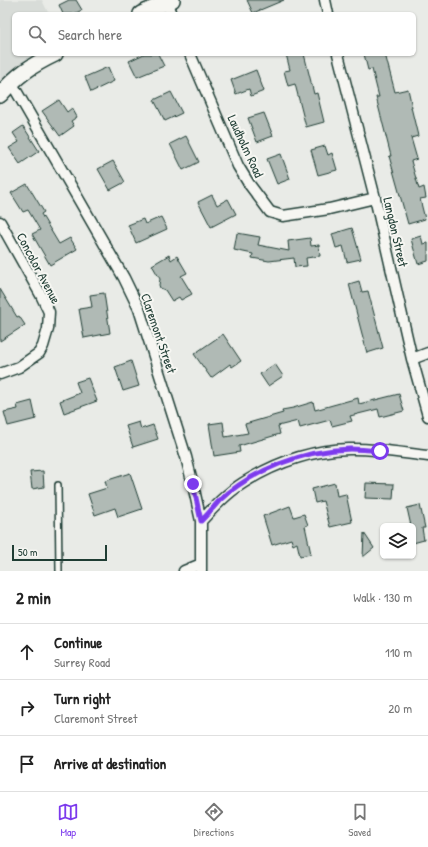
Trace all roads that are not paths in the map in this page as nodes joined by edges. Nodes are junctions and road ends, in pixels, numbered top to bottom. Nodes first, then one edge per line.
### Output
1 (325, 0) edge
2 (170, 5) edge
3 (147, 12) edge
4 (328, 12) edge
5 (51, 56) edge
6 (191, 56) edge
7 (339, 56) edge
8 (11, 82) junction
9 (0, 95) edge
10 (375, 198) junction
11 (0, 222) edge
12 (428, 353) edge
13 (412, 359) junction
14 (0, 374) edge
15 (428, 416) edge
16 (428, 456) edge
17 (58, 485) dead end
18 (201, 521) junction
19 (201, 568) edge
20 (59, 571) edge
21 (184, 571) edge

1 - 4 street
2 - 3 street
5 - 8 street
6 - 10 street, Laudholm Road
7 - 10 street, Langdon Street
8 - 9 street
8 - 18 street, Claremont Street
10 - 13 street, Langdon Street
11 - 14 street, Concolor Avenue
12 - 13 street
13 - 15 street, Langdon Street
16 - 18 street
17 - 20 lane
18 - 19 street, Claremont Street
19 - 21 street

